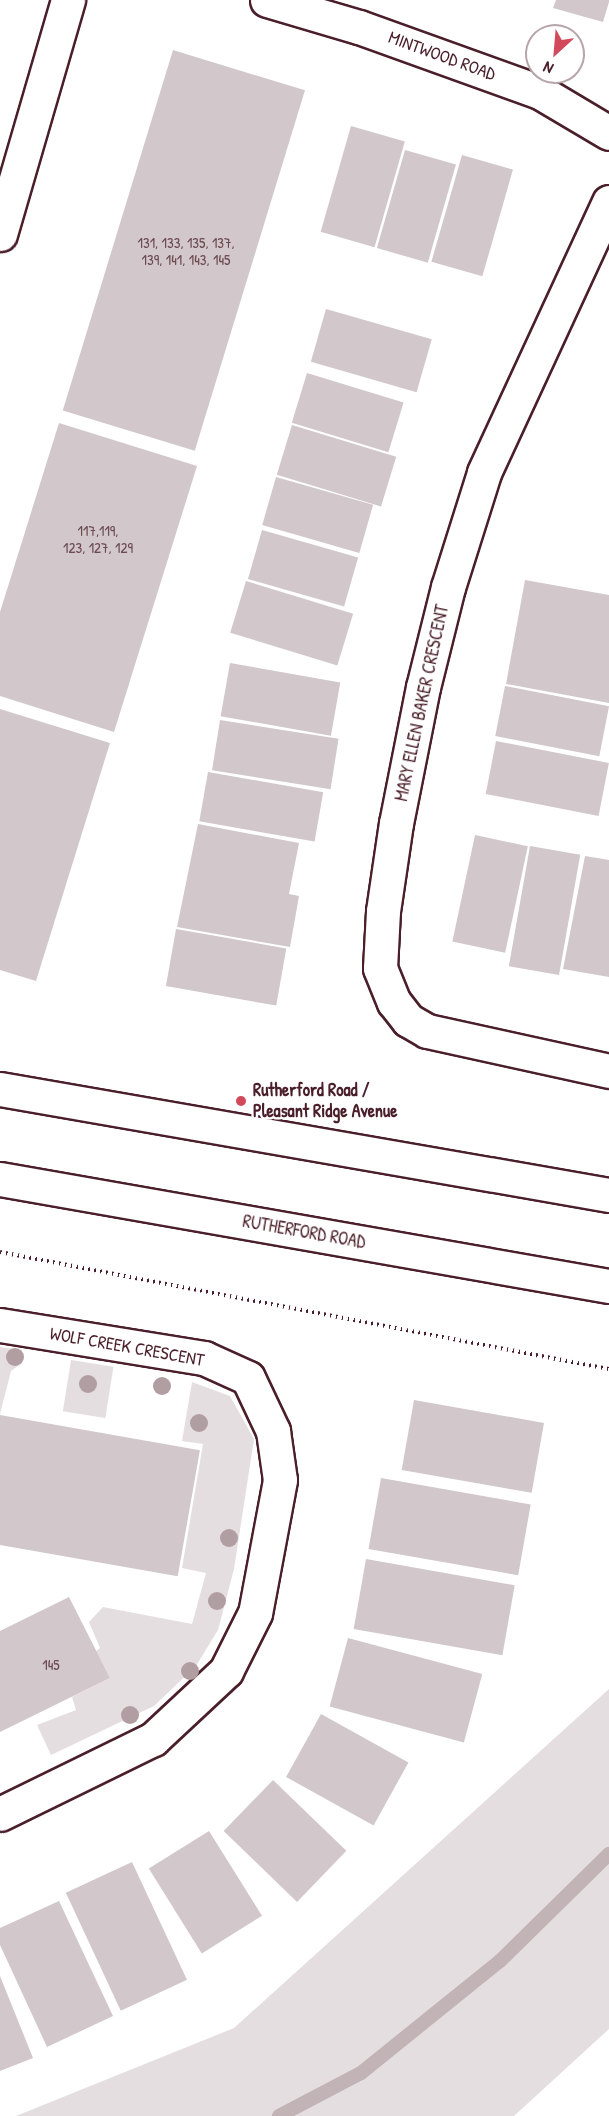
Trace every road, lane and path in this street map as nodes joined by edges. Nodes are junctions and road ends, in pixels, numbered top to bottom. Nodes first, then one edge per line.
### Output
1 (68, 0) edge
2 (267, 0) edge
3 (609, 133) edge
4 (609, 202) edge
5 (0, 234) edge
6 (609, 1071) edge
7 (0, 1089) edge
8 (0, 1179) edge
9 (609, 1195) edge
10 (0, 1252) edge
11 (609, 1286) edge
12 (0, 1325) edge
13 (609, 1369) edge
14 (0, 1814) edge

1 - 5 street
2 - 3 street, MINTWOOD ROAD
4 - 6 street, MARY ELLEN BAKER CRESCENT
7 - 9 street
8 - 11 street, RUTHERFORD ROAD
10 - 13 path
12 - 14 street, WOLF CREEK CRESCENT

